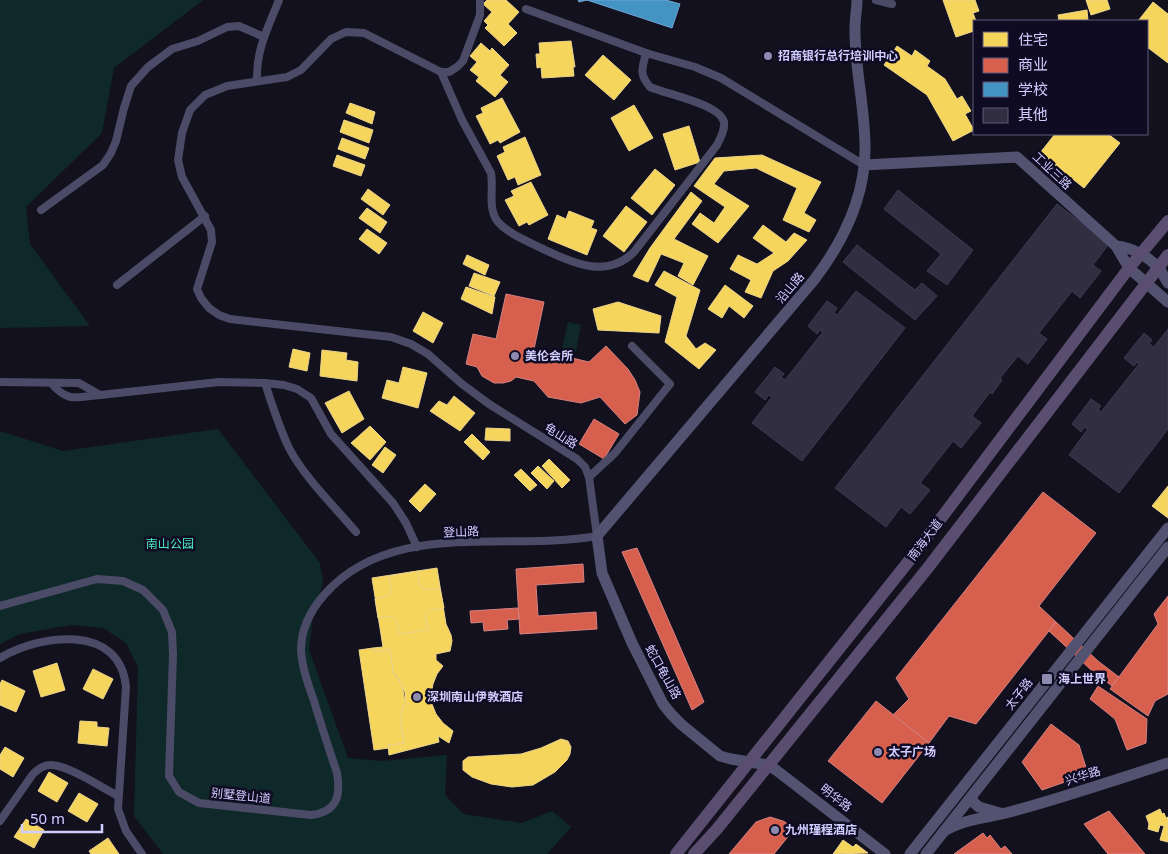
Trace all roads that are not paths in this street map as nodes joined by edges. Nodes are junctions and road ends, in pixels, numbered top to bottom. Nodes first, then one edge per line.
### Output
1 (279, 0) edge
2 (480, 0) edge
3 (857, 0) edge
4 (876, 0) edge
5 (892, 4) dead end
6 (526, 9) dead end
7 (264, 37) junction
8 (646, 53) junction
9 (441, 72) junction
10 (257, 80) junction
11 (864, 165) junction
12 (41, 210) dead end
13 (205, 216) junction
14 (1168, 221) edge
15 (1116, 246) junction
16 (1142, 255) junction
17 (1168, 255) edge
18 (1129, 268) junction
19 (1158, 268) junction
20 (1145, 283) junction
21 (1168, 283) edge
22 (117, 285) dead end
23 (1168, 302) edge
24 (632, 346) dead end
25 (0, 382) edge
26 (51, 383) junction
27 (265, 383) junction
28 (100, 395) junction
29 (589, 476) junction
30 (1168, 528) edge
31 (356, 532) dead end
32 (597, 536) junction
33 (417, 546) junction
34 (1168, 548) edge
35 (335, 582) joint
36 (0, 606) edge
37 (0, 658) edge
38 (1168, 762) edge
39 (748, 763) junction
40 (768, 766) junction
41 (118, 796) junction
42 (972, 796) junction
43 (1006, 813) junction
44 (0, 821) edge
45 (945, 831) junction
46 (142, 854) edge
47 (676, 854) edge
48 (694, 854) edge
49 (885, 854) edge
50 (910, 854) edge
51 (926, 854) edge

1 - 7 street
2 - 9 street
3 - 11 street, 沿山路
4 - 5 street
6 - 8 street
7 - 10 street
7 - 12 street
8 - 9 street
8 - 11 street
9 - 10 street
10 - 13 street
11 - 15 street, 工业三路
11 - 32 street, 沿山路
13 - 22 street
13 - 29 street, 龟山路
14 - 16 main road, 南海大道
15 - 16 street, 工业三路
15 - 18 street, 工业三路
16 - 18 main road, 南海大道
16 - 19 street, 工业三路
17 - 19 main road, 南海大道
18 - 20 street, 工业三路
18 - 39 main road, 南海大道
19 - 20 main road, 南海大道
19 - 21 street, 工业三路
20 - 23 street, 工业三路
20 - 40 main road, 南海大道
24 - 29 street
25 - 26 street
26 - 28 street
26 - 28 street
27 - 28 street
27 - 31 street
27 - 33 street
29 - 32 street
30 - 50 street, 太子路
32 - 33 street, 登山路
32 - 39 street, 蛇口龟山路
33 - 35 street, 登山路
34 - 42 street
35 - 36 street, 别墅登山道
37 - 41 street
38 - 43 street, 兴华路
39 - 40 street, 蛇口龟山路
39 - 47 main road, 南海大道
40 - 48 main road, 南海大道
40 - 49 street, 明华路
41 - 44 street
41 - 46 street
42 - 43 street, 兴华路
42 - 45 street
43 - 45 street, 兴华路
45 - 51 street

